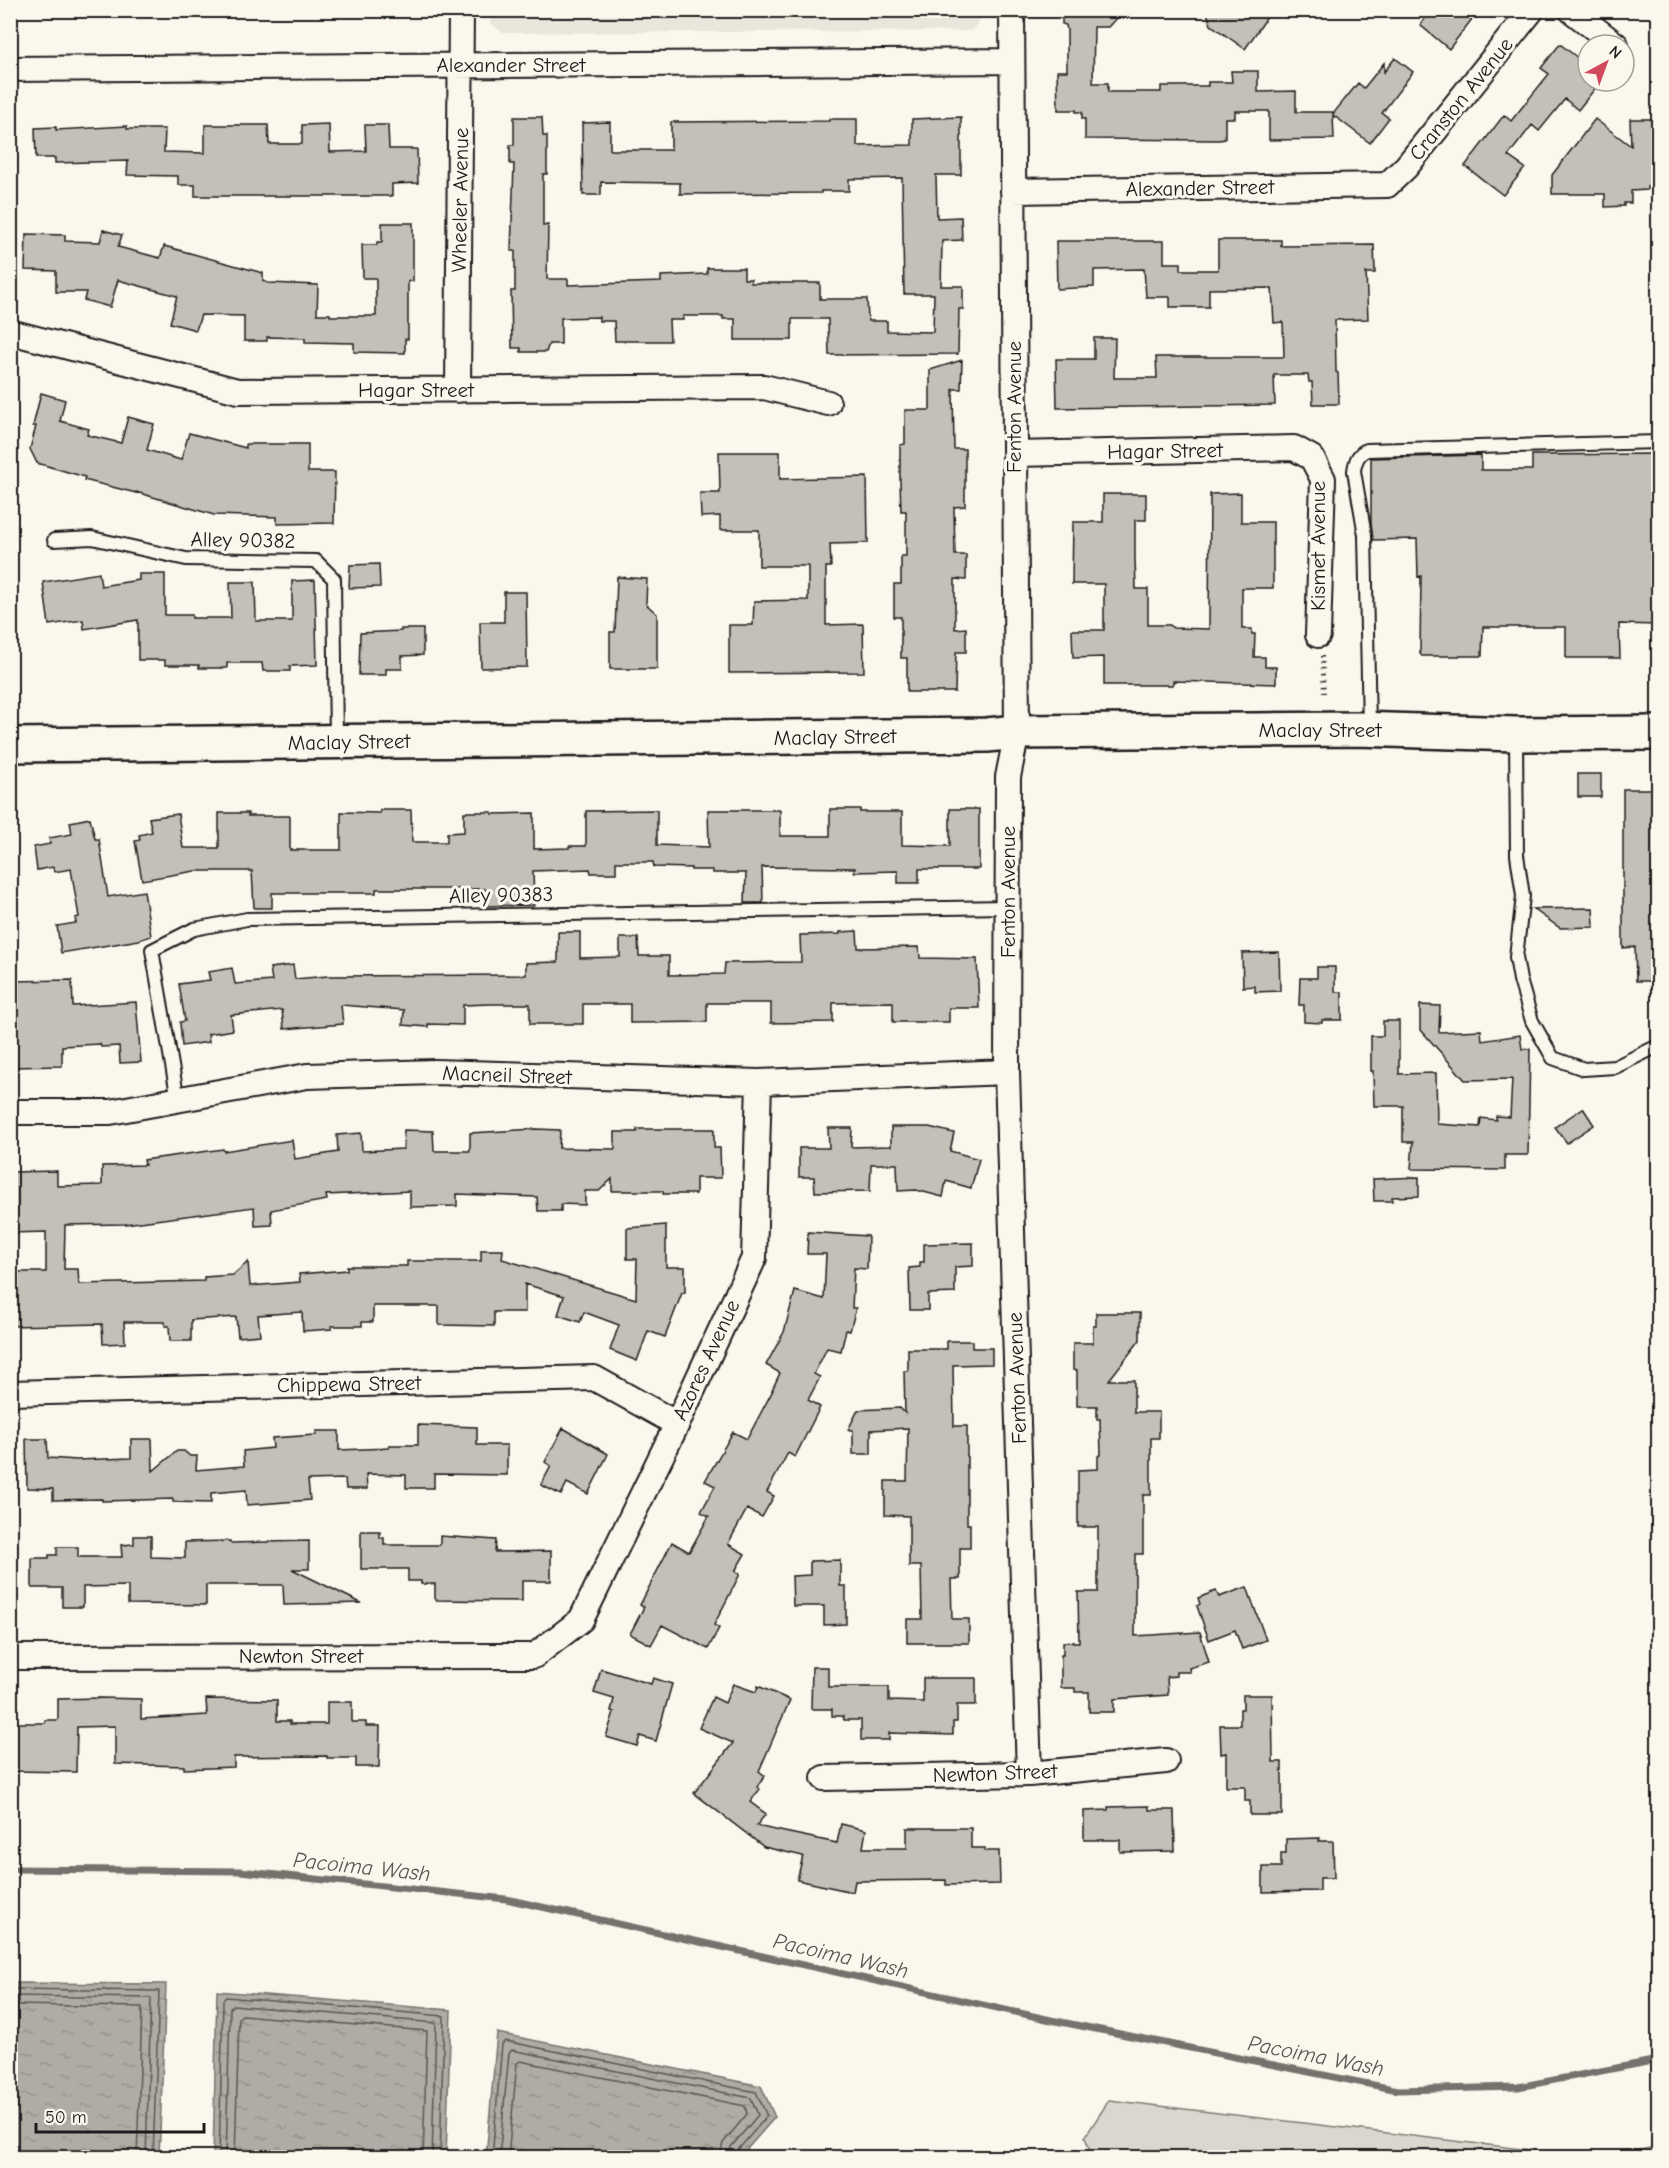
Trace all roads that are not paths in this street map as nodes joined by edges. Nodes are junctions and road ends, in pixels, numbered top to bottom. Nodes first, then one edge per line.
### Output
1 (461, 10) edge
2 (1012, 10) edge
3 (1532, 10) edge
4 (1571, 10) edge
5 (1601, 33) edge
6 (1012, 62) junction
7 (462, 66) junction
8 (10, 69) edge
9 (1387, 185) joint
10 (1013, 191) junction
11 (10, 332) edge
12 (458, 390) junction
13 (828, 403) dead end
14 (1659, 442) edge
15 (1015, 454) junction
16 (1312, 458) joint
17 (54, 540) dead end
18 (1318, 635) road end
19 (1369, 729) junction
20 (1017, 732) junction
21 (1659, 733) edge
22 (1516, 734) junction
23 (336, 743) junction
24 (10, 745) edge
25 (1008, 908) junction
26 (1659, 1046) edge
27 (1007, 1072) junction
28 (759, 1082) junction
29 (178, 1100) junction
30 (10, 1112) edge
31 (10, 1393) edge
32 (677, 1424) junction
33 (581, 1620) joint
34 (10, 1657) edge
35 (1166, 1761) dead end
36 (1029, 1774) junction
37 (824, 1778) dead end

1 - 7 street, Wheeler Avenue
2 - 6 street, Fenton Avenue
3 - 9 street, Cranston Avenue
4 - 5 street
6 - 7 street, Alexander Street
6 - 10 street, Fenton Avenue
7 - 8 street, Alexander Street
7 - 12 street, Wheeler Avenue
9 - 10 street, Alexander Street
10 - 15 street, Fenton Avenue
11 - 12 street, Hagar Street
12 - 13 street, Hagar Street
14 - 19 lane
15 - 16 street, Hagar Street
15 - 20 street, Fenton Avenue
16 - 18 street, Kismet Avenue
17 - 23 lane, Alley 90382
19 - 20 street, Maclay Street
19 - 22 street, Maclay Street
20 - 23 street, Maclay Street
20 - 25 street, Fenton Avenue
21 - 22 street, Maclay Street
22 - 26 lane
23 - 24 street, Maclay Street
25 - 27 street, Fenton Avenue
25 - 29 lane, Alley 90383
27 - 28 street, Macneil Street
27 - 36 street, Fenton Avenue
28 - 29 street, Macneil Street
28 - 32 street, Azores Avenue
29 - 30 street, Macneil Street
31 - 32 street, Chippewa Street
32 - 33 street, Azores Avenue
33 - 34 street, Newton Street
35 - 36 street, Newton Street
36 - 37 street, Newton Street

